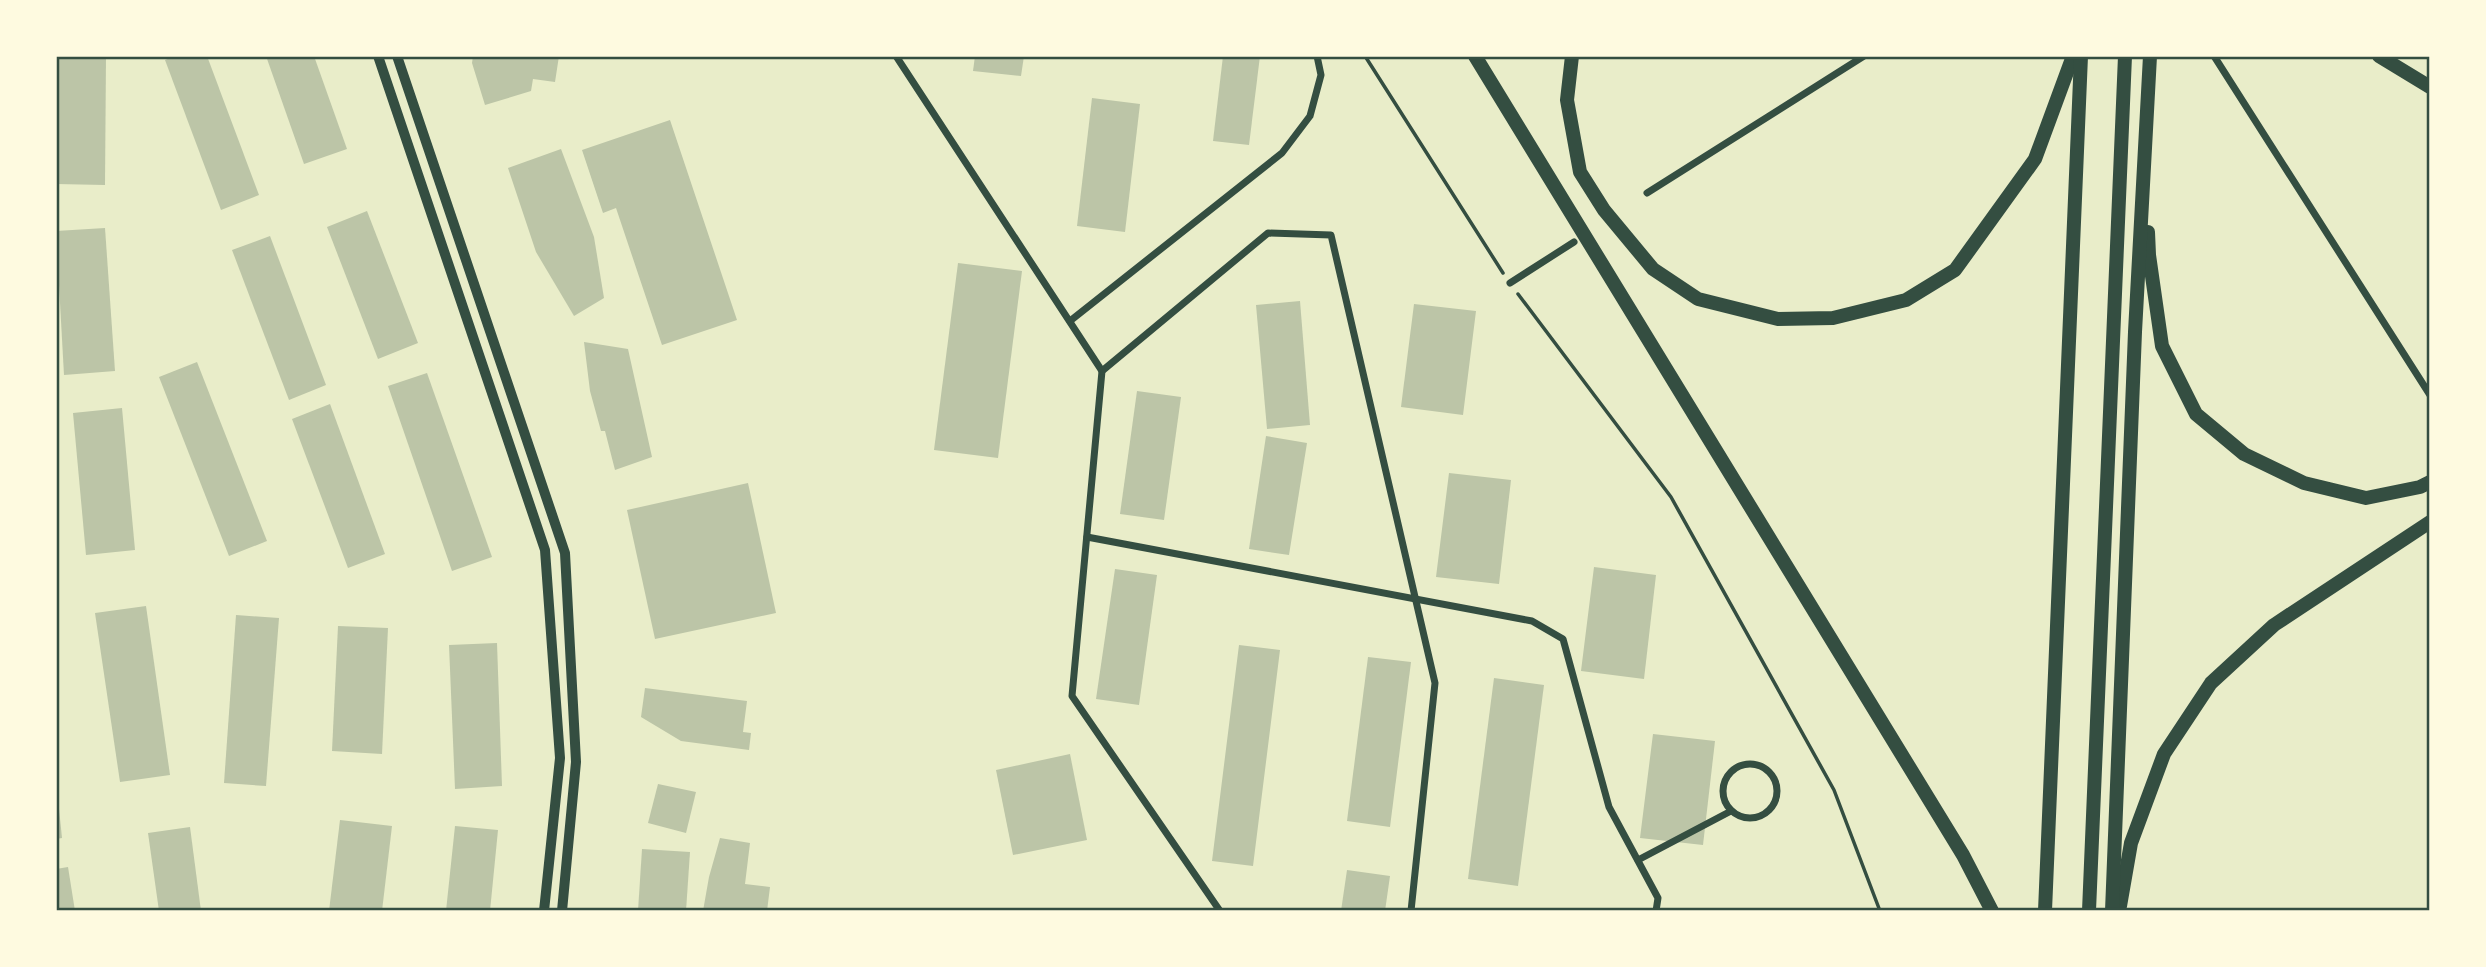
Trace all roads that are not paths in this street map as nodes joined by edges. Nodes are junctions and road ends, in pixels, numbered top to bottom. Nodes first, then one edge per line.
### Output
1 (378, 56) edge
2 (397, 56) edge
3 (896, 56) edge
4 (1317, 56) edge
5 (1475, 56) edge
6 (1572, 56) edge
7 (1864, 56) edge
8 (2073, 56) edge
9 (2081, 56) edge
10 (2125, 56) edge
11 (2150, 56) edge
12 (2214, 56) edge
13 (2379, 56) edge
14 (2430, 87) edge
15 (2145, 143) junction
16 (1647, 193) dead end
17 (1574, 242) dead end
18 (1510, 283) road end
19 (1070, 321) junction
20 (1102, 371) junction
21 (2430, 395) edge
22 (2430, 482) edge
23 (2430, 522) edge
24 (1087, 537) junction
25 (1416, 599) junction
26 (1731, 810) junction
27 (1638, 860) junction
28 (544, 911) edge
29 (562, 911) edge
30 (1220, 911) edge
31 (1411, 911) edge
32 (1657, 911) edge
33 (1992, 911) edge
34 (2045, 911) edge
35 (2089, 911) edge
36 (2112, 911) edge
37 (2119, 911) edge

1 - 28 street
2 - 29 street
3 - 19 street
4 - 19 street
5 - 33 highway
6 - 8 highway
7 - 16 street
9 - 34 highway
10 - 35 highway
11 - 15 highway
12 - 21 street
13 - 14 highway
15 - 22 highway
15 - 36 highway
17 - 18 street
19 - 20 street
20 - 24 street
20 - 25 street
23 - 37 highway
24 - 25 street
24 - 30 street
25 - 27 street
25 - 31 street
26 - 26 street
26 - 27 street
27 - 32 street

